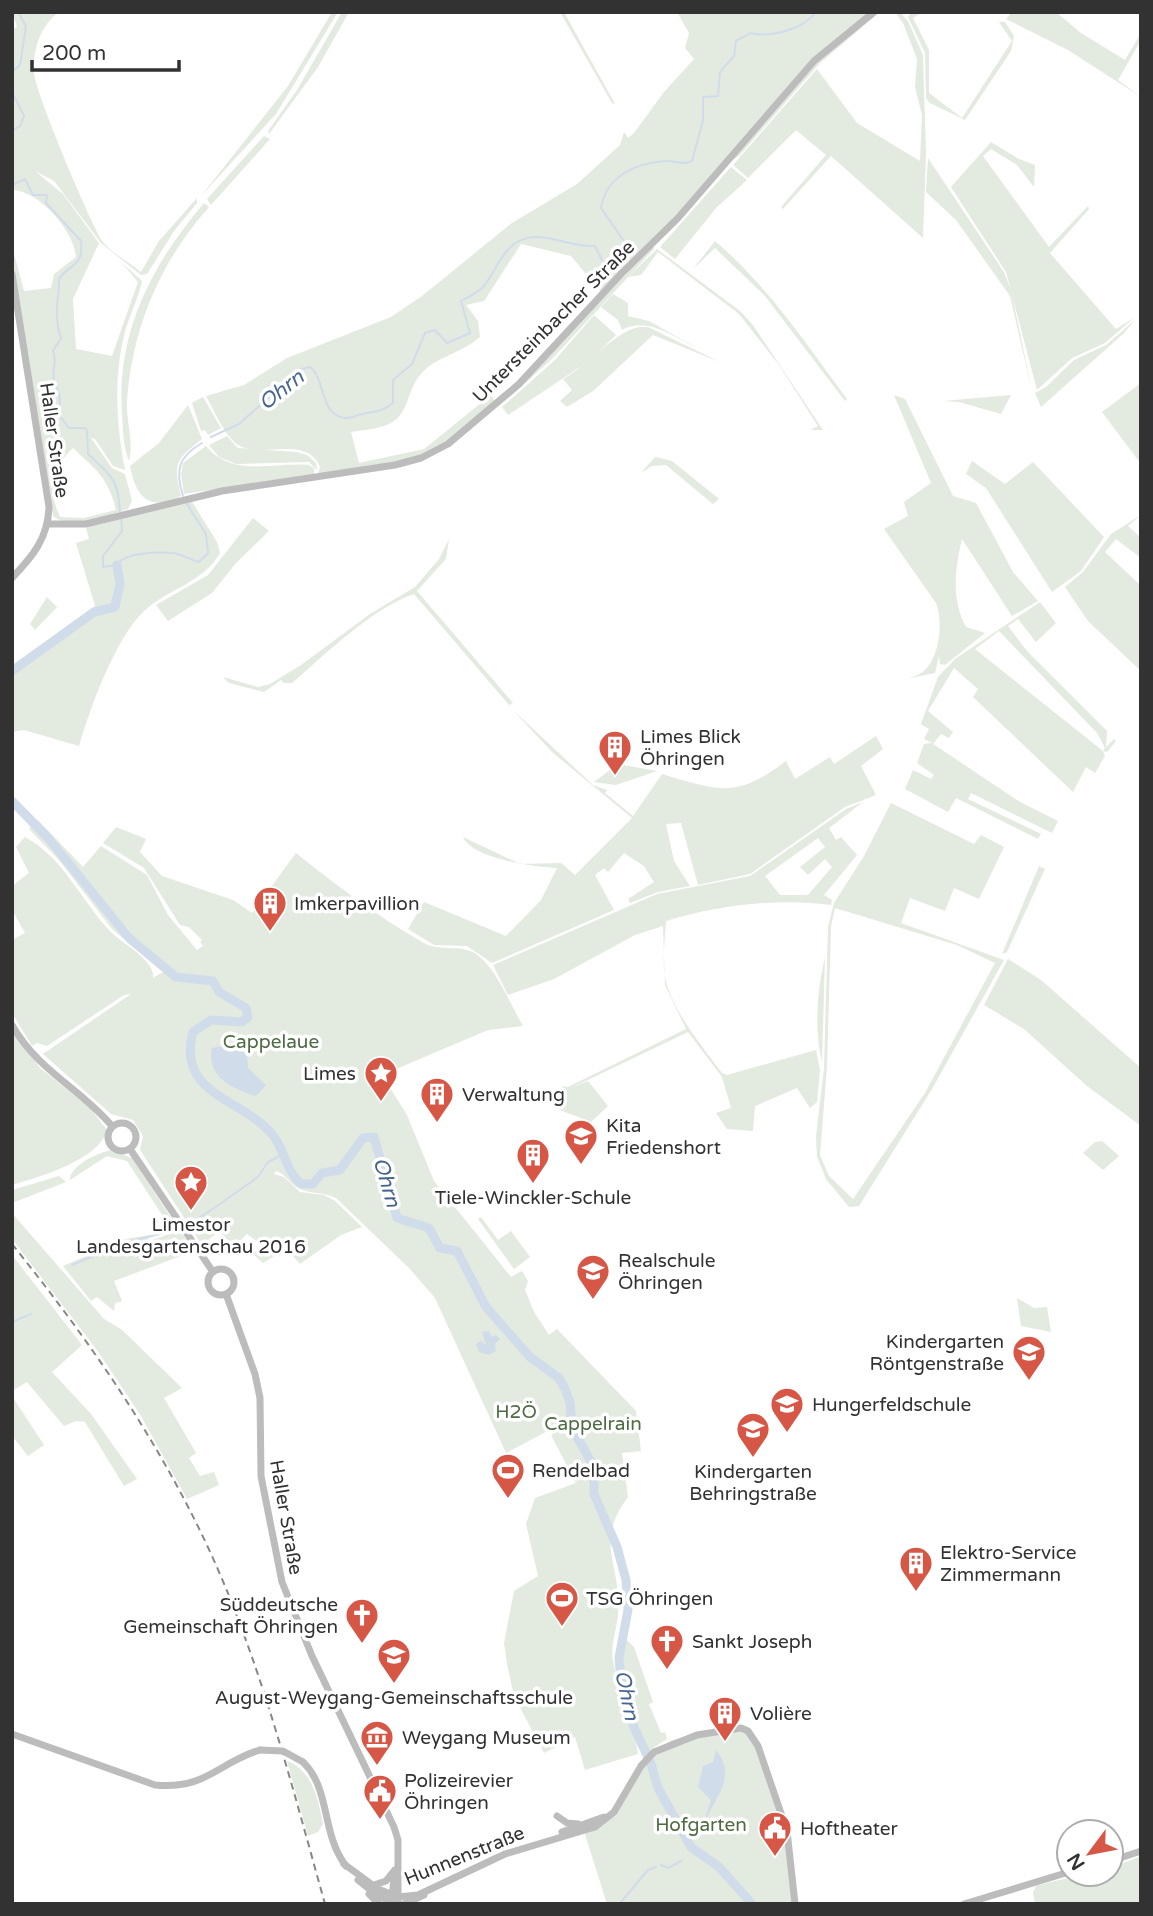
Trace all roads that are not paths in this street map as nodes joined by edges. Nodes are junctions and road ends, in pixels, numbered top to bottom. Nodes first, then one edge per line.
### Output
1 (874, 12) edge
2 (12, 274) edge
3 (48, 524) junction
4 (12, 578) edge
5 (12, 1025) edge
6 (112, 1126) junction
7 (130, 1149) junction
8 (213, 1272) junction
9 (226, 1294) junction
10 (12, 1734) edge
11 (614, 1812) junction
12 (556, 1816) dead end
13 (589, 1823) junction
14 (542, 1841) junction
15 (344, 1864) junction
16 (396, 1867) junction
17 (352, 1876) junction
18 (1055, 1876) edge
19 (372, 1885) junction
20 (429, 1889) junction
21 (395, 1901) edge
22 (416, 1902) edge
23 (379, 1904) edge
24 (404, 1904) edge
25 (795, 1904) edge
26 (964, 1904) edge

1 - 3 main road, Untersteinbacher Straße
2 - 3 main road, Haller Straße
3 - 4 main road, Haller Straße
5 - 6 main road
6 - 7 main road
6 - 7 main road
7 - 8 main road
8 - 9 main road
8 - 9 main road
9 - 16 main road, Haller Straße
10 - 15 main road, bridge
11 - 13 main road, Hunnenstraße
11 - 14 main road, Hunnenstraße
11 - 25 main road, Hunnenstraße
12 - 13 main road
13 - 14 main road, Hunnenstraße
14 - 20 main road, Hunnenstraße
15 - 17 main road
15 - 19 main road
16 - 19 main road
16 - 21 main road, Haller Straße
17 - 21 main road
17 - 23 main road
18 - 26 main road
19 - 21 main road
20 - 21 main road, Hunnenstraße
20 - 22 main road
22 - 24 main road

